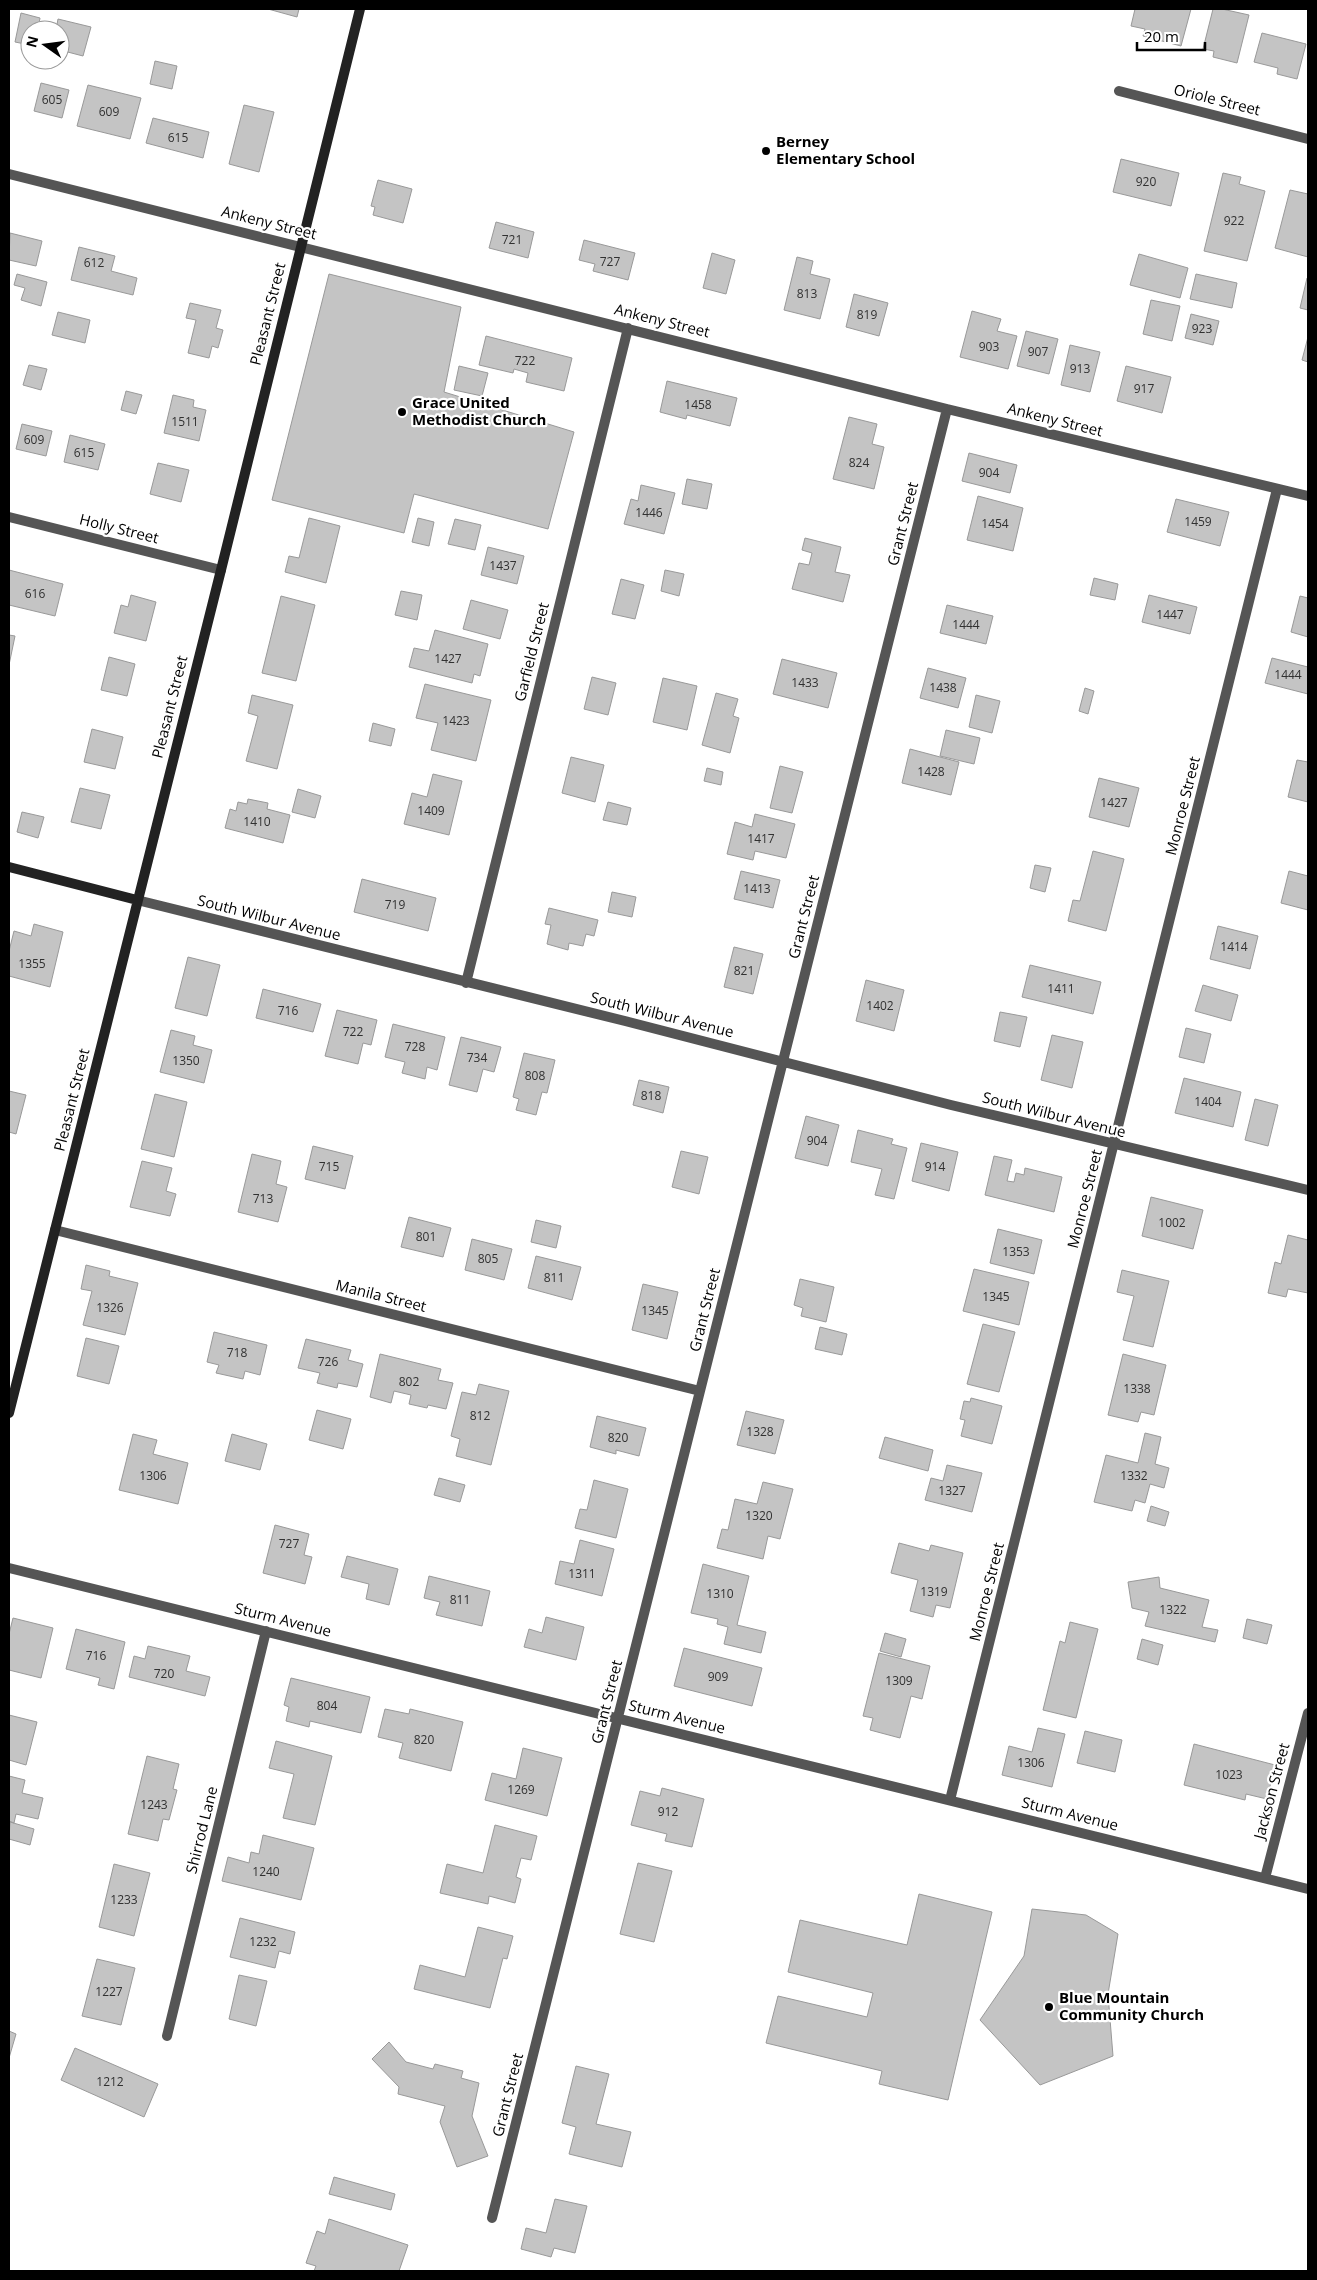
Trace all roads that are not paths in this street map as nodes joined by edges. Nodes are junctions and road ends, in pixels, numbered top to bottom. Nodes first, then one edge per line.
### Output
1 (360, 9) edge
2 (1119, 91) dead end
3 (1308, 139) edge
4 (9, 174) edge
5 (301, 246) junction
6 (628, 328) junction
7 (947, 408) junction
8 (1277, 489) junction
9 (1308, 496) edge
10 (9, 517) edge
11 (221, 570) junction
12 (9, 867) edge
13 (137, 900) junction
14 (466, 983) junction
15 (783, 1062) junction
16 (1114, 1145) junction
17 (1308, 1190) edge
18 (55, 1230) junction
19 (700, 1391) junction
20 (9, 1413) edge
21 (9, 1568) edge
22 (266, 1631) junction
23 (1308, 1713) edge
24 (618, 1718) junction
25 (950, 1800) junction
26 (1265, 1878) junction
27 (1308, 1889) edge
28 (167, 2036) dead end
29 (492, 2218) dead end

1 - 5 main road, Pleasant Street
2 - 3 street, Oriole Street
4 - 5 street, Ankeny Street
5 - 6 street, Ankeny Street
5 - 11 main road, Pleasant Street
6 - 7 street, Ankeny Street
6 - 14 street, Garfield Street
7 - 8 street, Ankeny Street
7 - 15 street, Grant Street
8 - 9 street, Ankeny Street
8 - 16 street, Monroe Street
10 - 11 street, Holly Street
11 - 13 main road, Pleasant Street
12 - 13 main road, South Wilbur Avenue
13 - 14 street, South Wilbur Avenue
13 - 18 main road, Pleasant Street
14 - 15 street, South Wilbur Avenue
15 - 16 street, South Wilbur Avenue
15 - 19 street, Grant Street
16 - 17 street, South Wilbur Avenue
16 - 25 street, Monroe Street
18 - 19 street, Manila Street
18 - 20 main road, Pleasant Street
19 - 24 street, Grant Street
21 - 22 street, Sturm Avenue
22 - 24 street, Sturm Avenue
22 - 28 street, Shirrod Lane
23 - 26 street, Jackson Street
24 - 25 street, Sturm Avenue
24 - 29 street, Grant Street
25 - 26 street, Sturm Avenue
26 - 27 street, Sturm Avenue

